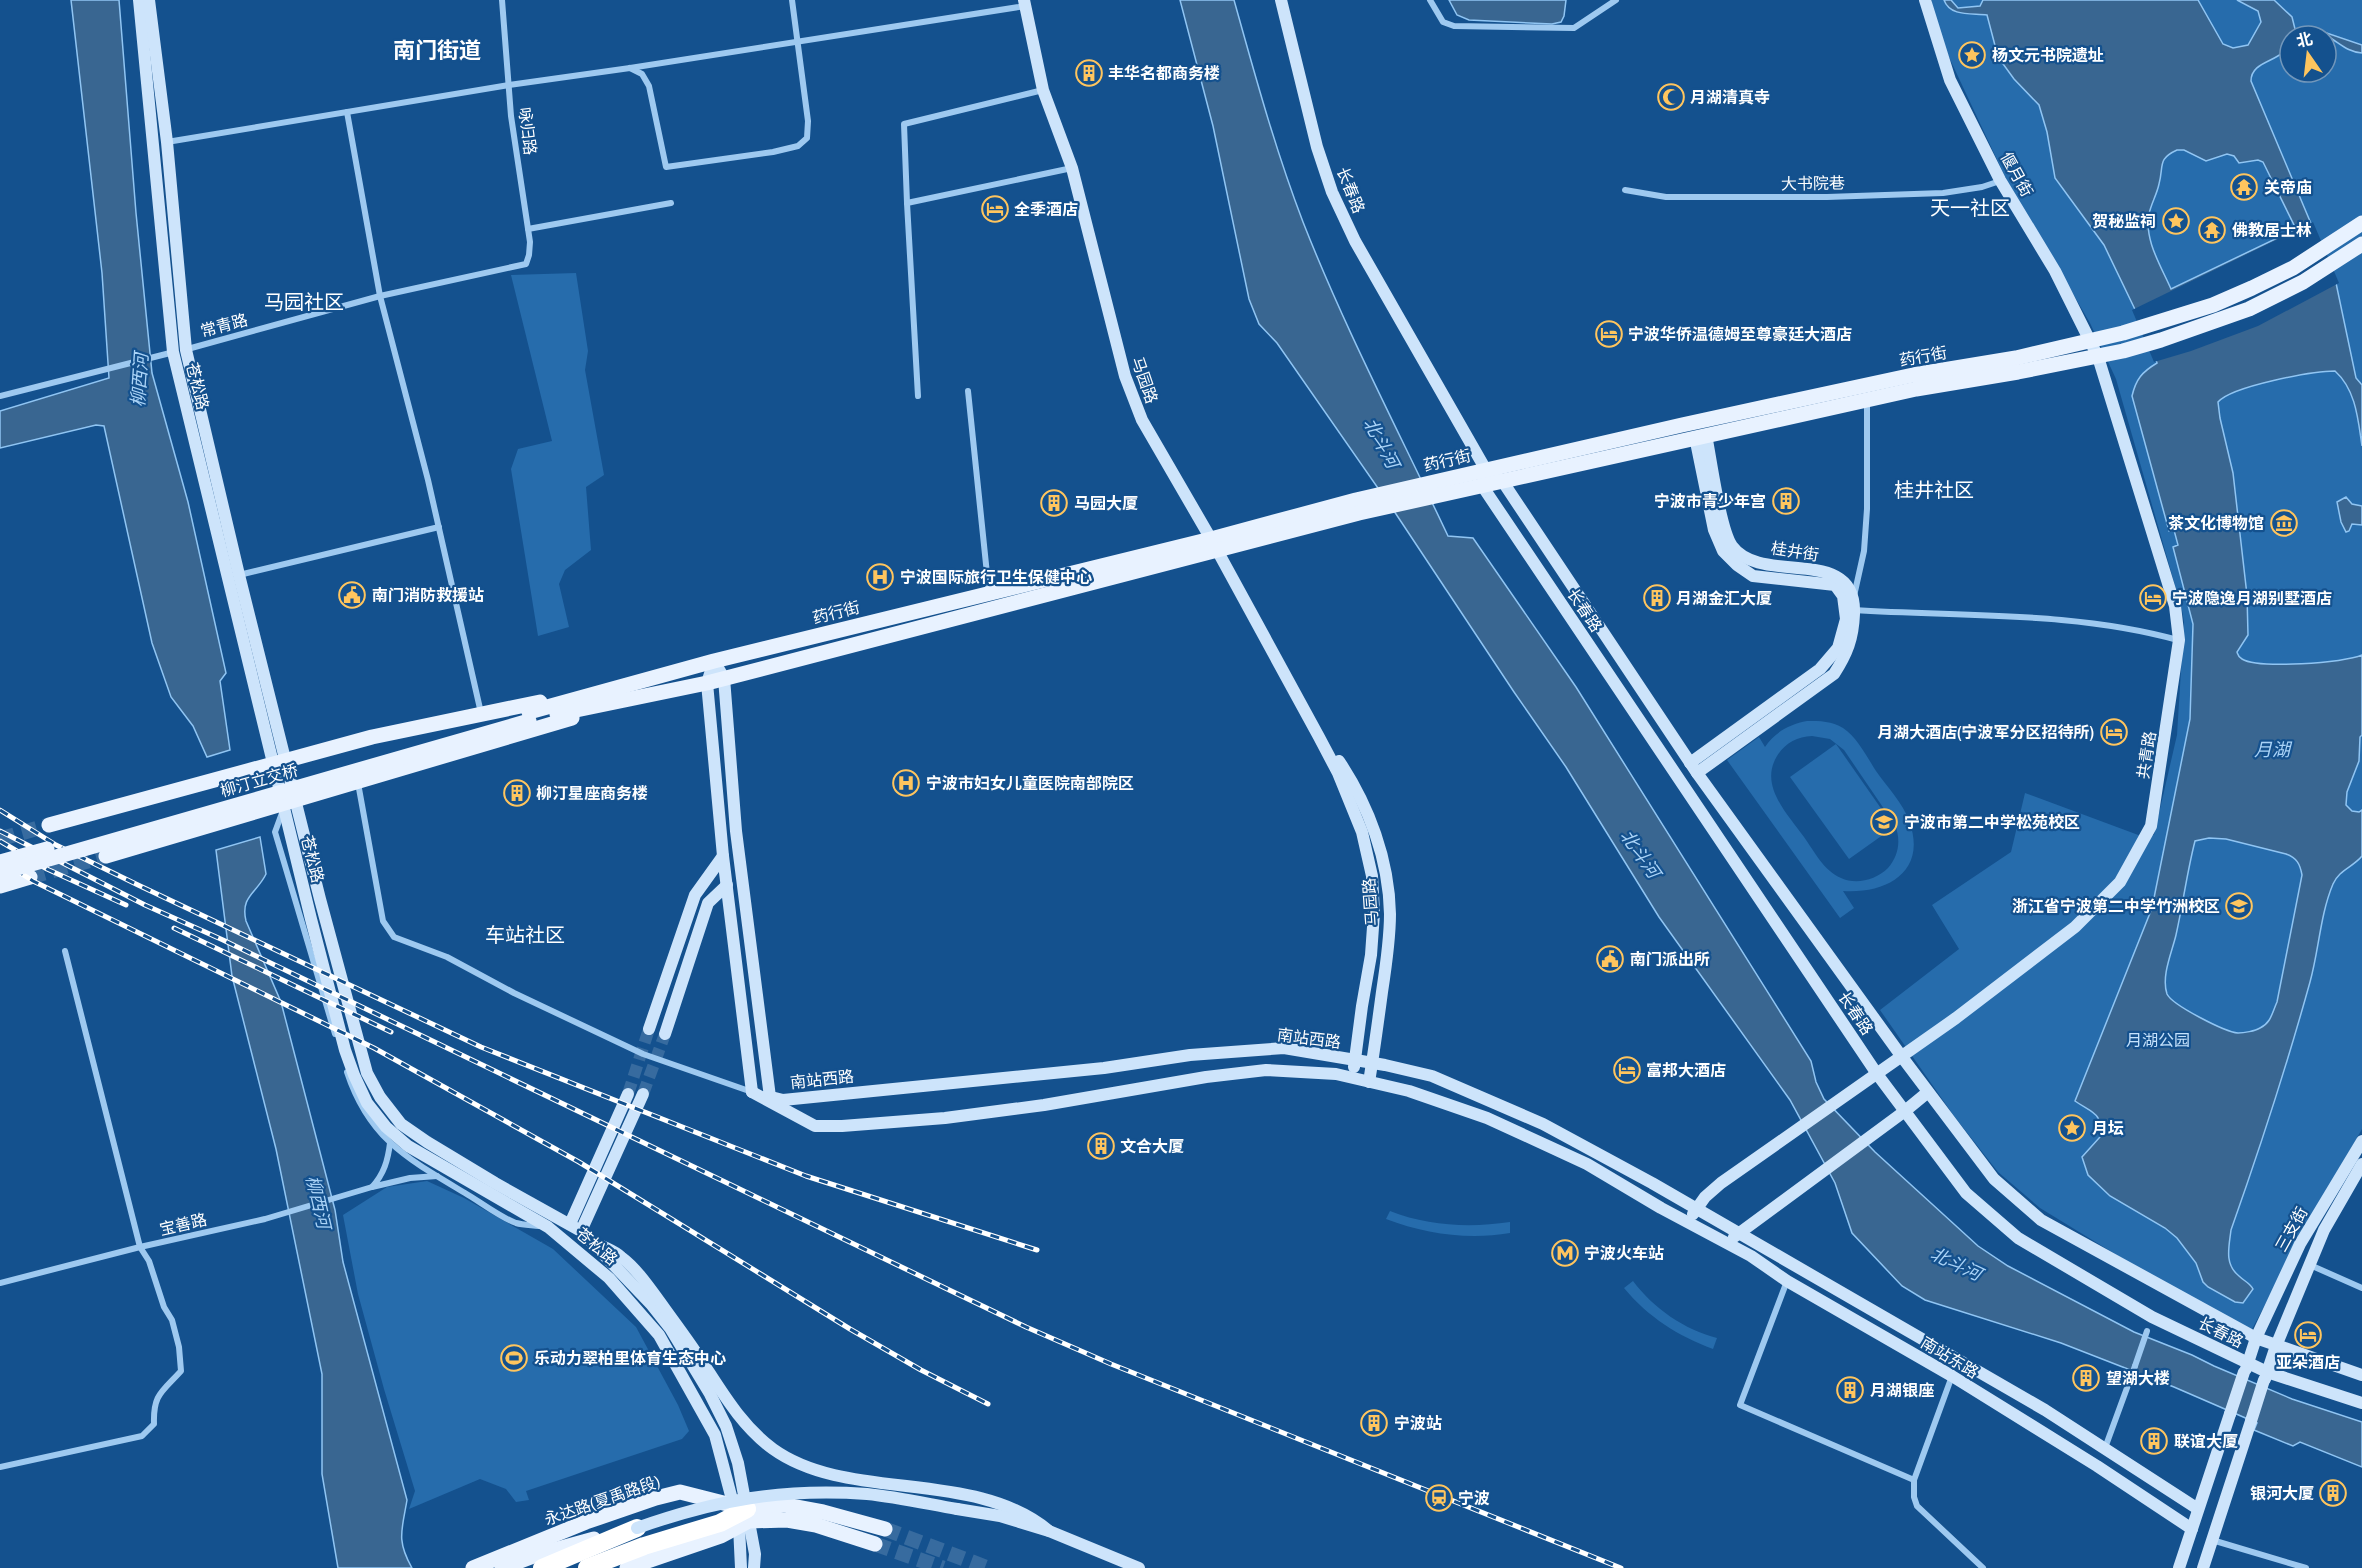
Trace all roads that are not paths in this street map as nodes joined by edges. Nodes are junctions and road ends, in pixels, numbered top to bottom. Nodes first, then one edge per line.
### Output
1 (139, 0) edge
2 (148, 0) edge
3 (502, 0) edge
4 (792, 0) edge
5 (1281, 0) edge
6 (1430, 0) edge
7 (1616, 0) edge
8 (1925, 0) edge
9 (1025, 3) edge
10 (797, 43) junction
11 (630, 68) junction
12 (509, 85) junction
13 (1043, 90) junction
14 (347, 112) junction
15 (166, 142) junction
16 (1072, 168) junction
17 (2000, 180) junction
18 (1625, 190) dead end
19 (671, 202) dead end
20 (907, 203) junction
21 (2362, 223) edge
22 (528, 229) junction
23 (2362, 244) edge
24 (526, 264) joint
25 (380, 296) junction
26 (2091, 341) junction
27 (175, 352) junction
28 (2098, 357) junction
29 (968, 391) dead end
30 (0, 396) edge
31 (918, 396) dead end
32 (1866, 400) junction
33 (1700, 436) junction
34 (1484, 470) junction
35 (1503, 482) junction
36 (1483, 486) junction
37 (1357, 507) junction
38 (439, 527) junction
39 (1214, 545) junction
40 (238, 575) junction
41 (989, 593) junction
42 (1854, 597) junction
43 (1854, 610) junction
44 (2179, 640) junction
45 (714, 661) junction
46 (724, 678) junction
47 (636, 682) junction
48 (707, 683) junction
49 (629, 698) junction
50 (481, 714) junction
51 (529, 716) junction
52 (1319, 737) junction
53 (286, 761) junction
54 (1694, 768) junction
55 (358, 782) junction
56 (295, 801) junction
57 (282, 813) dead end
58 (49, 825) tunnel mouth
59 (106, 856) tunnel mouth
60 (723, 856) junction
61 (0, 862) edge
62 (0, 873) edge
63 (30, 877) tunnel mouth
64 (727, 885) junction
65 (0, 886) edge
66 (65, 951) dead end
67 (649, 1029) tunnel mouth
68 (665, 1034) tunnel mouth
69 (1902, 1058) junction
70 (1356, 1060) junction
71 (1372, 1063) junction
72 (1877, 1074) junction
73 (1352, 1078) junction
74 (1369, 1082) junction
75 (752, 1092) junction
76 (1928, 1092) junction
77 (628, 1094) tunnel mouth
78 (643, 1094) tunnel mouth
79 (770, 1097) junction
80 (1905, 1111) junction
81 (2362, 1140) edge
82 (390, 1143) junction
83 (2362, 1164) edge
84 (437, 1176) junction
85 (372, 1187) junction
86 (1696, 1209) junction
87 (1687, 1222) junction
88 (548, 1227) junction
89 (580, 1231) junction
90 (1738, 1234) junction
91 (1726, 1243) junction
92 (140, 1247) junction
93 (2310, 1265) junction
94 (1787, 1281) junction
95 (0, 1283) edge
96 (2362, 1288) edge
97 (2152, 1317) junction
98 (2256, 1338) junction
99 (2276, 1346) junction
100 (2246, 1368) junction
101 (2362, 1375) edge
102 (2265, 1376) junction
103 (1952, 1377) junction
104 (2362, 1403) edge
105 (2104, 1448) junction
106 (0, 1467) edge
107 (1914, 1480) junction
108 (2198, 1509) junction
109 (743, 1517) junction
110 (637, 1528) junction
111 (885, 1529) tunnel mouth
112 (2192, 1529) junction
113 (1048, 1531) junction
114 (2212, 1540) junction
115 (876, 1544) tunnel mouth
116 (473, 1568) edge
117 (502, 1568) edge
118 (542, 1568) edge
119 (587, 1568) edge
120 (627, 1568) edge
121 (741, 1568) edge
122 (754, 1568) edge
123 (1139, 1568) edge
124 (1983, 1568) edge
125 (2179, 1568) edge
126 (2203, 1568) edge
127 (2304, 1568) edge

1 - 27 main road, 苍松路
2 - 15 main road, 苍松路
3 - 12 street, 咏归路
4 - 10 street
5 - 34 main road, 长春路
6 - 7 street
8 - 17 main road, 偃月街
9 - 10 street
9 - 13 main road, 马园路
10 - 11 street
10 - 11 street
11 - 12 street
12 - 14 street
12 - 22 street, 咏归路
13 - 16 main road, 马园路
13 - 20 street
14 - 15 street
14 - 25 street
15 - 27 main road, 苍松路
16 - 20 street
16 - 39 main road, 马园路
17 - 18 street, 大书院巷
17 - 26 main road, 偃月街
19 - 22 street
20 - 31 street
21 - 26 main road, 药行街
22 - 24 street, 咏归路
23 - 28 main road, 药行街
24 - 25 street, 常青路
25 - 27 street, 常青路
25 - 38 street
26 - 28 main road, 偃月街
26 - 34 main road, 药行街
27 - 30 street, 常青路
27 - 40 main road, 苍松路
27 - 88 main road, 苍松路
28 - 32 main road, 药行街
28 - 44 main road, 共青路
29 - 41 street
32 - 33 main road, 药行街
32 - 42 street
33 - 35 main road, 药行街
33 - 42 main road, 桂井街
33 - 54 main road, 桂井街
34 - 35 main road, 长春路
34 - 36 main road
34 - 37 main road, 药行街
35 - 36 main road, 药行街
35 - 54 main road, 长春路
36 - 37 main road, 药行街
36 - 72 main road, 长春路
37 - 39 main road, 药行街
38 - 40 street
38 - 50 street
39 - 41 main road, 药行街
39 - 46 main road, 药行街
39 - 52 main road, 马园路
40 - 53 main road, 苍松路
41 - 45 main road, 药行街
42 - 43 main road
43 - 44 street
43 - 54 main road
44 - 69 main road, 共青路
45 - 46 main road
45 - 47 main road, 药行街
45 - 48 main road
46 - 48 main road, 药行街
46 - 79 main road
47 - 50 main road
47 - 51 main road, 药行街
48 - 49 main road, 药行街
48 - 60 main road
49 - 51 main road, 药行街
49 - 55 main road
50 - 53 main road
51 - 61 main road, 柳汀立交桥, bridge
51 - 62 main road, 柳汀立交桥, bridge
52 - 70 main road, 马园路
52 - 71 main road, 马园路
53 - 56 main road, 苍松路
53 - 58 main road
54 - 69 main road, 长春路
55 - 56 main road
55 - 75 street
56 - 59 main road
56 - 89 main road, 苍松路
57 - 82 street
60 - 64 main road
60 - 67 main road
63 - 65 main road
64 - 68 main road
64 - 75 main road
66 - 92 street
69 - 72 main road, 共青路
69 - 76 main road, 长春路
70 - 71 main road, 南站西路
70 - 73 main road, 马园路
70 - 79 main road, 南站西路
71 - 74 main road, 马园路
71 - 86 main road, 南站西路
72 - 80 main road, 长春路
72 - 86 main road, 共青路
73 - 74 main road, 南站西路
73 - 75 main road, 南站西路
74 - 87 main road, 南站西路
75 - 79 main road, 南站西路
76 - 80 main road
76 - 98 main road, 长春路
77 - 89 main road, 苍松路
78 - 89 main road, 苍松路
80 - 90 main road
80 - 97 main road, 长春路
81 - 98 main road, 三支街
82 - 84 street
82 - 85 street
83 - 93 main road, 三支街
84 - 85 street, 宝善路
84 - 88 street
85 - 92 street, 宝善路
86 - 87 main road, 共青路
86 - 90 main road, 南站东路
87 - 91 main road, 南站东路
88 - 109 main road, 苍松路
89 - 109 main road, 苍松路
89 - 113 main road
90 - 91 main road
90 - 105 main road, 南站东路
91 - 94 main road, 南站东路
92 - 95 street, 宝善路
92 - 106 street
93 - 96 street
93 - 99 main road, 三支街
94 - 103 main road, 南站东路
94 - 107 street
97 - 100 main road, 长春路
97 - 105 street, bridge
98 - 99 main road, 长春路
98 - 100 main road, 三支街
99 - 101 main road, 长春路
99 - 102 main road, 三支街
100 - 102 main road, 长春路
100 - 108 main road, bridge
102 - 104 main road, 长春路
102 - 114 main road, bridge
103 - 107 street
103 - 112 main road, 南站东路
105 - 108 main road, 南站东路
107 - 124 street
108 - 112 main road
109 - 111 main road
109 - 115 main road, 永达路(夏禹路段)
109 - 116 main road, 永达路(夏禹路段)
109 - 119 highway
109 - 120 main road, 永达路(夏禹路段)
109 - 121 main road, 苍松路
109 - 122 main road, 苍松路
110 - 113 main road, bridge
110 - 117 main road
110 - 118 highway
112 - 125 main road
113 - 123 main road
114 - 126 main road
114 - 127 street

